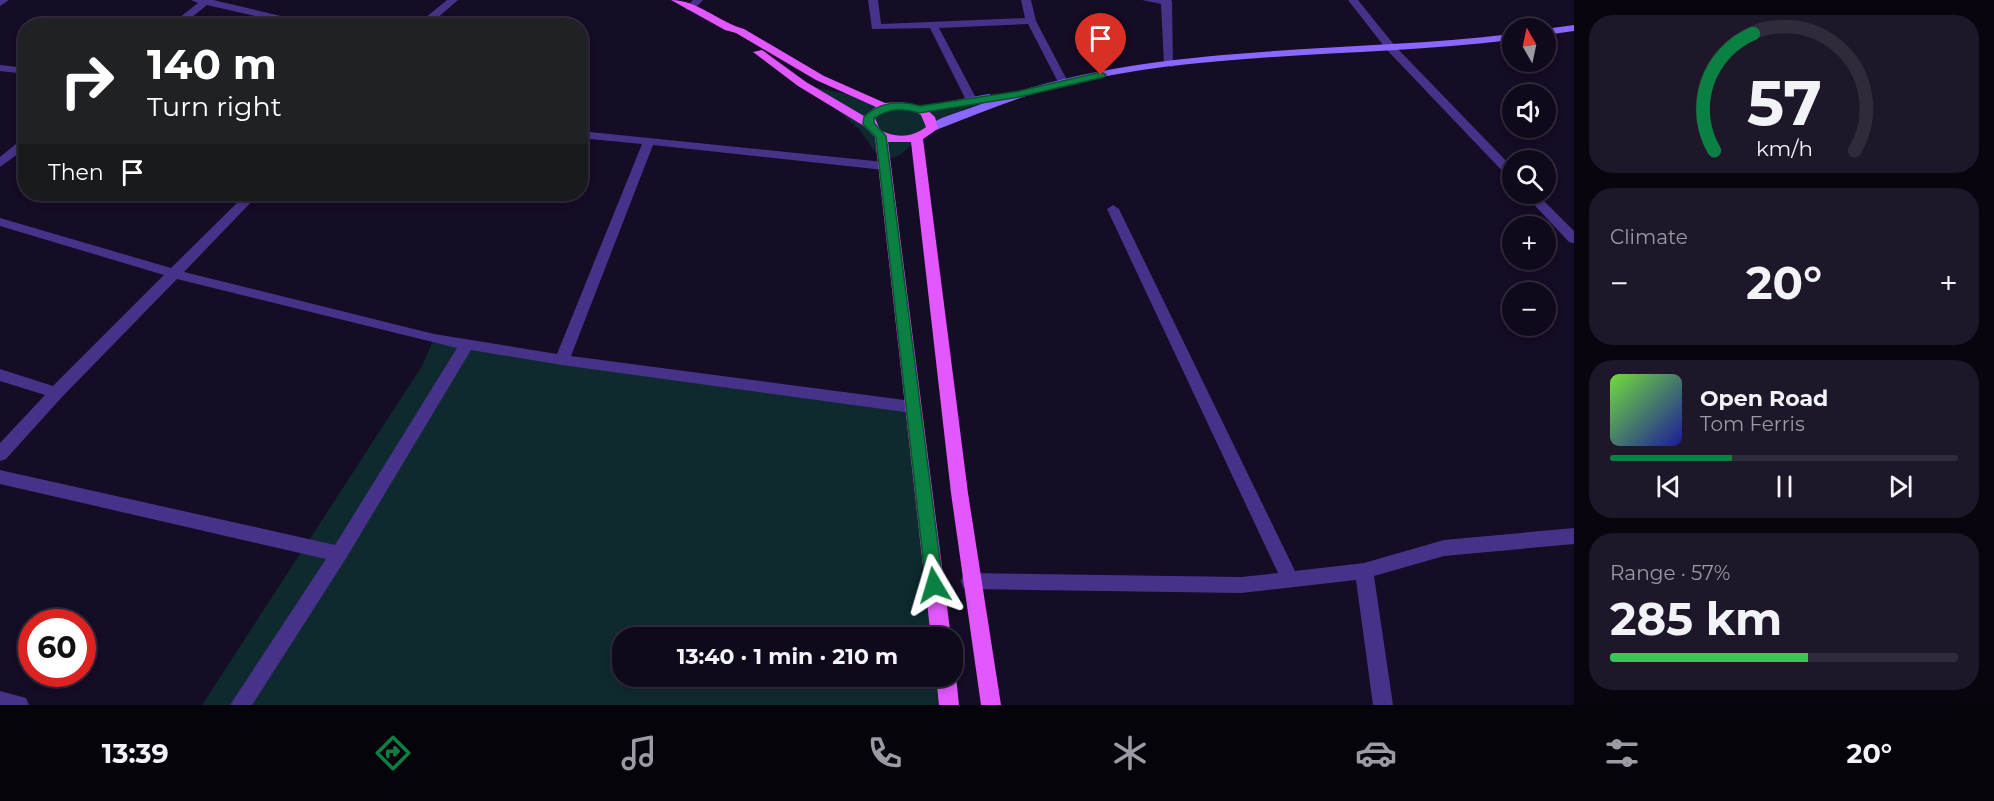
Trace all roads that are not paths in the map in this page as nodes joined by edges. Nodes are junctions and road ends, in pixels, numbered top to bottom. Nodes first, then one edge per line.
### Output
1 (4, 0) edge
2 (453, 0) edge
3 (676, 0) edge
4 (698, 0) edge
5 (873, 0) edge
6 (1026, 0) edge
7 (1147, 0) edge
8 (1353, 0) edge
9 (203, 1) edge
10 (1166, 1) edge
11 (0, 3) edge
12 (690, 8) junction
13 (183, 18) edge
14 (277, 18) edge
15 (431, 18) edge
16 (1031, 21) junction
17 (933, 25) junction
18 (729, 28) junction
19 (1574, 28) edge
20 (1556, 30) edge
21 (1502, 38) edge
22 (1391, 48) junction
23 (1169, 65) junction
24 (0, 68) edge
25 (18, 70) edge
26 (1063, 82) junction
27 (1019, 94) junction
28 (971, 100) junction
29 (884, 107) junction
30 (919, 110) junction
31 (869, 124) junction
32 (932, 128) junction
33 (588, 135) edge
34 (881, 136) junction
35 (917, 139) junction
36 (649, 141) junction
37 (18, 148) edge
38 (0, 163) edge
39 (1502, 164) edge
40 (884, 166) junction
41 (246, 201) edge
42 (1540, 204) edge
43 (1113, 209) dead end
44 (0, 222) edge
45 (1574, 239) edge
46 (172, 273) junction
47 (467, 344) junction
48 (562, 360) junction
49 (0, 375) edge
50 (56, 393) junction
51 (912, 407) junction
52 (0, 454) edge
53 (0, 477) edge
54 (1574, 536) edge
55 (339, 554) junction
56 (1364, 571) junction
57 (1290, 579) junction
58 (970, 581) junction
59 (940, 627) edge
60 (947, 687) edge
61 (0, 700) edge
62 (19, 705) edge
63 (240, 705) edge
64 (949, 705) edge
65 (991, 705) edge
66 (1383, 705) edge

1 - 11 street
2 - 15 street
3 - 12 main road
4 - 12 street
5 - 17 street
6 - 16 street
7 - 10 street
8 - 22 street
9 - 13 street
9 - 14 street
10 - 23 street
12 - 18 main road
16 - 17 street
16 - 26 street
17 - 28 street
18 - 29 main road
18 - 31 main road
19 - 20 main road
21 - 22 main road
22 - 23 main road
22 - 39 street
23 - 26 main road
24 - 25 street
26 - 27 main road
27 - 28 main road
27 - 32 main road
28 - 30 main road
29 - 30 main road
29 - 31 main road
30 - 32 main road
31 - 34 main road
32 - 35 main road
33 - 36 street
34 - 35 main road
34 - 40 main road
35 - 58 main road
36 - 40 street
36 - 48 street
37 - 38 street
40 - 51 main road
41 - 46 street
42 - 45 street
43 - 57 street
44 - 46 street
46 - 47 street
46 - 50 street
47 - 48 street
47 - 55 street
48 - 51 street
49 - 50 street
50 - 52 street
51 - 59 main road
53 - 55 street
54 - 56 street
55 - 63 street
56 - 57 street
56 - 66 street
57 - 58 street
58 - 65 main road
60 - 64 main road
61 - 62 street

